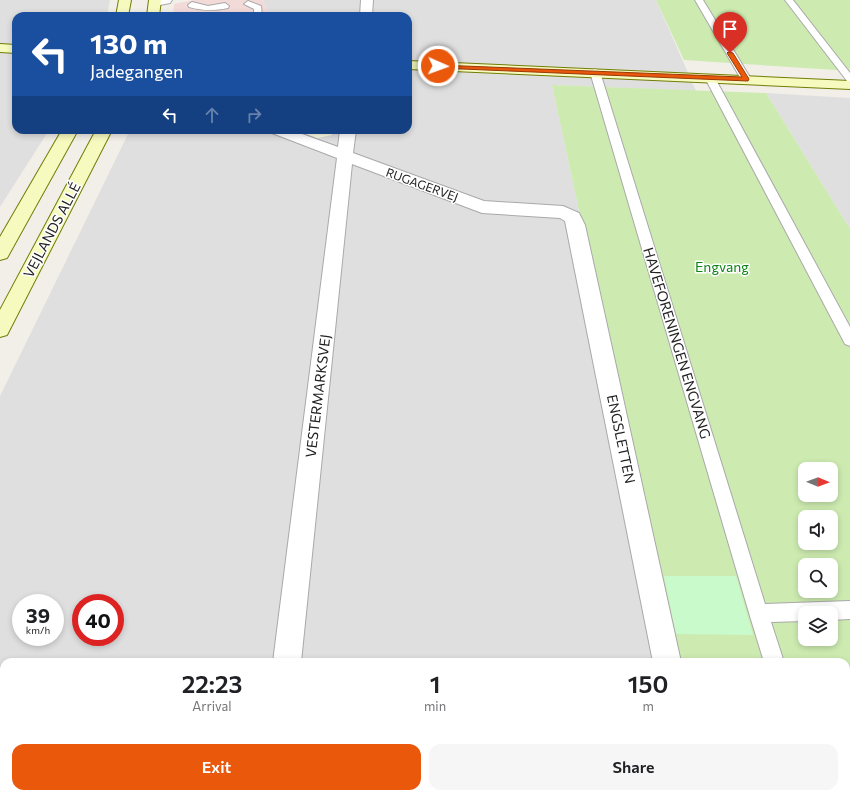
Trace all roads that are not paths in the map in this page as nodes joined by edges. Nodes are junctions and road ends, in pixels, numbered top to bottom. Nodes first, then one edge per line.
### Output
1 (125, 0) edge
2 (367, 0) edge
3 (699, 0) edge
4 (789, 0) edge
5 (159, 1) edge
6 (248, 4) dead end
7 (190, 6) edge
8 (225, 6) dead end
9 (123, 12) edge
10 (155, 12) edge
11 (211, 12) edge
12 (258, 12) edge
13 (366, 12) edge
14 (0, 48) edge
15 (12, 49) edge
16 (412, 65) edge
17 (595, 72) junction
18 (710, 78) junction
19 (746, 79) junction
20 (850, 79) edge
21 (850, 85) edge
22 (68, 134) edge
23 (102, 134) edge
24 (288, 134) edge
25 (348, 134) edge
26 (346, 156) junction
27 (573, 217) joint
28 (0, 253) edge
29 (0, 329) edge
30 (850, 340) edge
31 (850, 610) edge
32 (758, 613) junction
33 (287, 658) edge
34 (667, 658) edge
35 (773, 658) edge

1 - 9 street
2 - 13 street
3 - 19 lane
4 - 20 lane
5 - 10 street
6 - 12 lane
7 - 11 lane
8 - 11 lane
14 - 15 street
16 - 17 street
17 - 18 street
17 - 32 lane, HAVEFORENINGEN ENGVANG
18 - 19 street
18 - 30 lane
19 - 21 street
22 - 28 street
23 - 29 street, VEJLANDS ALLÉ
24 - 26 street, RUGAGERVEJ
25 - 26 street, VESTERMARKSVEJ
26 - 27 street, RUGAGERVEJ
26 - 33 street, VESTERMARKSVEJ
27 - 34 street, ENGSLETTEN
31 - 32 lane
32 - 35 lane, HAVEFORENINGEN ENGVANG

